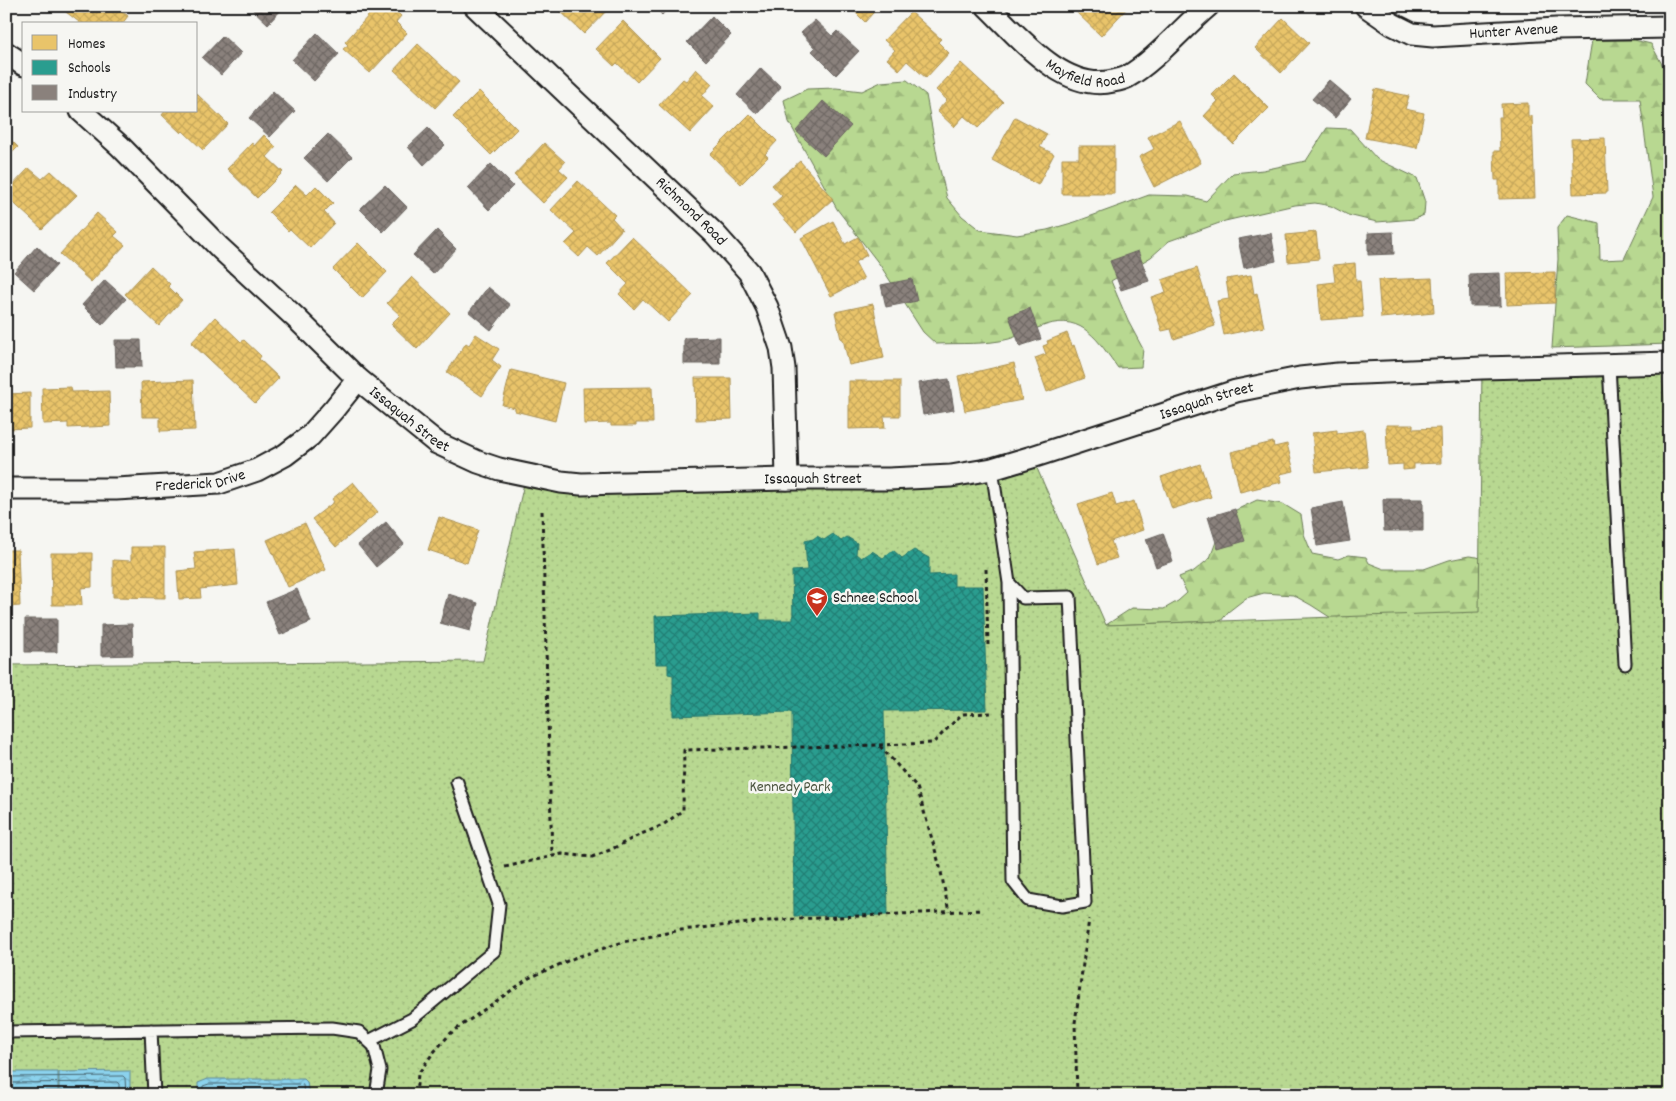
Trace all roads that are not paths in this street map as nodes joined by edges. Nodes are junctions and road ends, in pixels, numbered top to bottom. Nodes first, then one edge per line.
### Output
1 (475, 6) edge
2 (987, 6) edge
3 (1208, 6) edge
4 (1366, 6) edge
5 (1670, 27) edge
6 (6, 53) edge
7 (22, 64) edge
8 (81, 112) edge
9 (1670, 363) edge
10 (1609, 366) junction
11 (358, 379) junction
12 (992, 469) junction
13 (786, 479) junction
14 (6, 489) edge
15 (1009, 583) junction
16 (1625, 664) dead end
17 (457, 782) dead end
18 (152, 1030) junction
19 (6, 1032) edge
20 (369, 1042) junction
21 (154, 1095) edge
22 (376, 1095) edge

1 - 13 street, Richmond Road
2 - 3 street, Mayfield Road
4 - 5 street, Hunter Avenue
6 - 7 street
8 - 11 street, Issaquah Street
9 - 10 street, Issaquah Street
10 - 12 street, Issaquah Street
10 - 16 lane
11 - 13 street, Issaquah Street
11 - 14 street, Frederick Drive
12 - 13 street, Issaquah Street
12 - 15 lane
15 - 15 lane
17 - 20 lane
18 - 19 lane
18 - 20 lane
18 - 21 lane
20 - 22 lane

